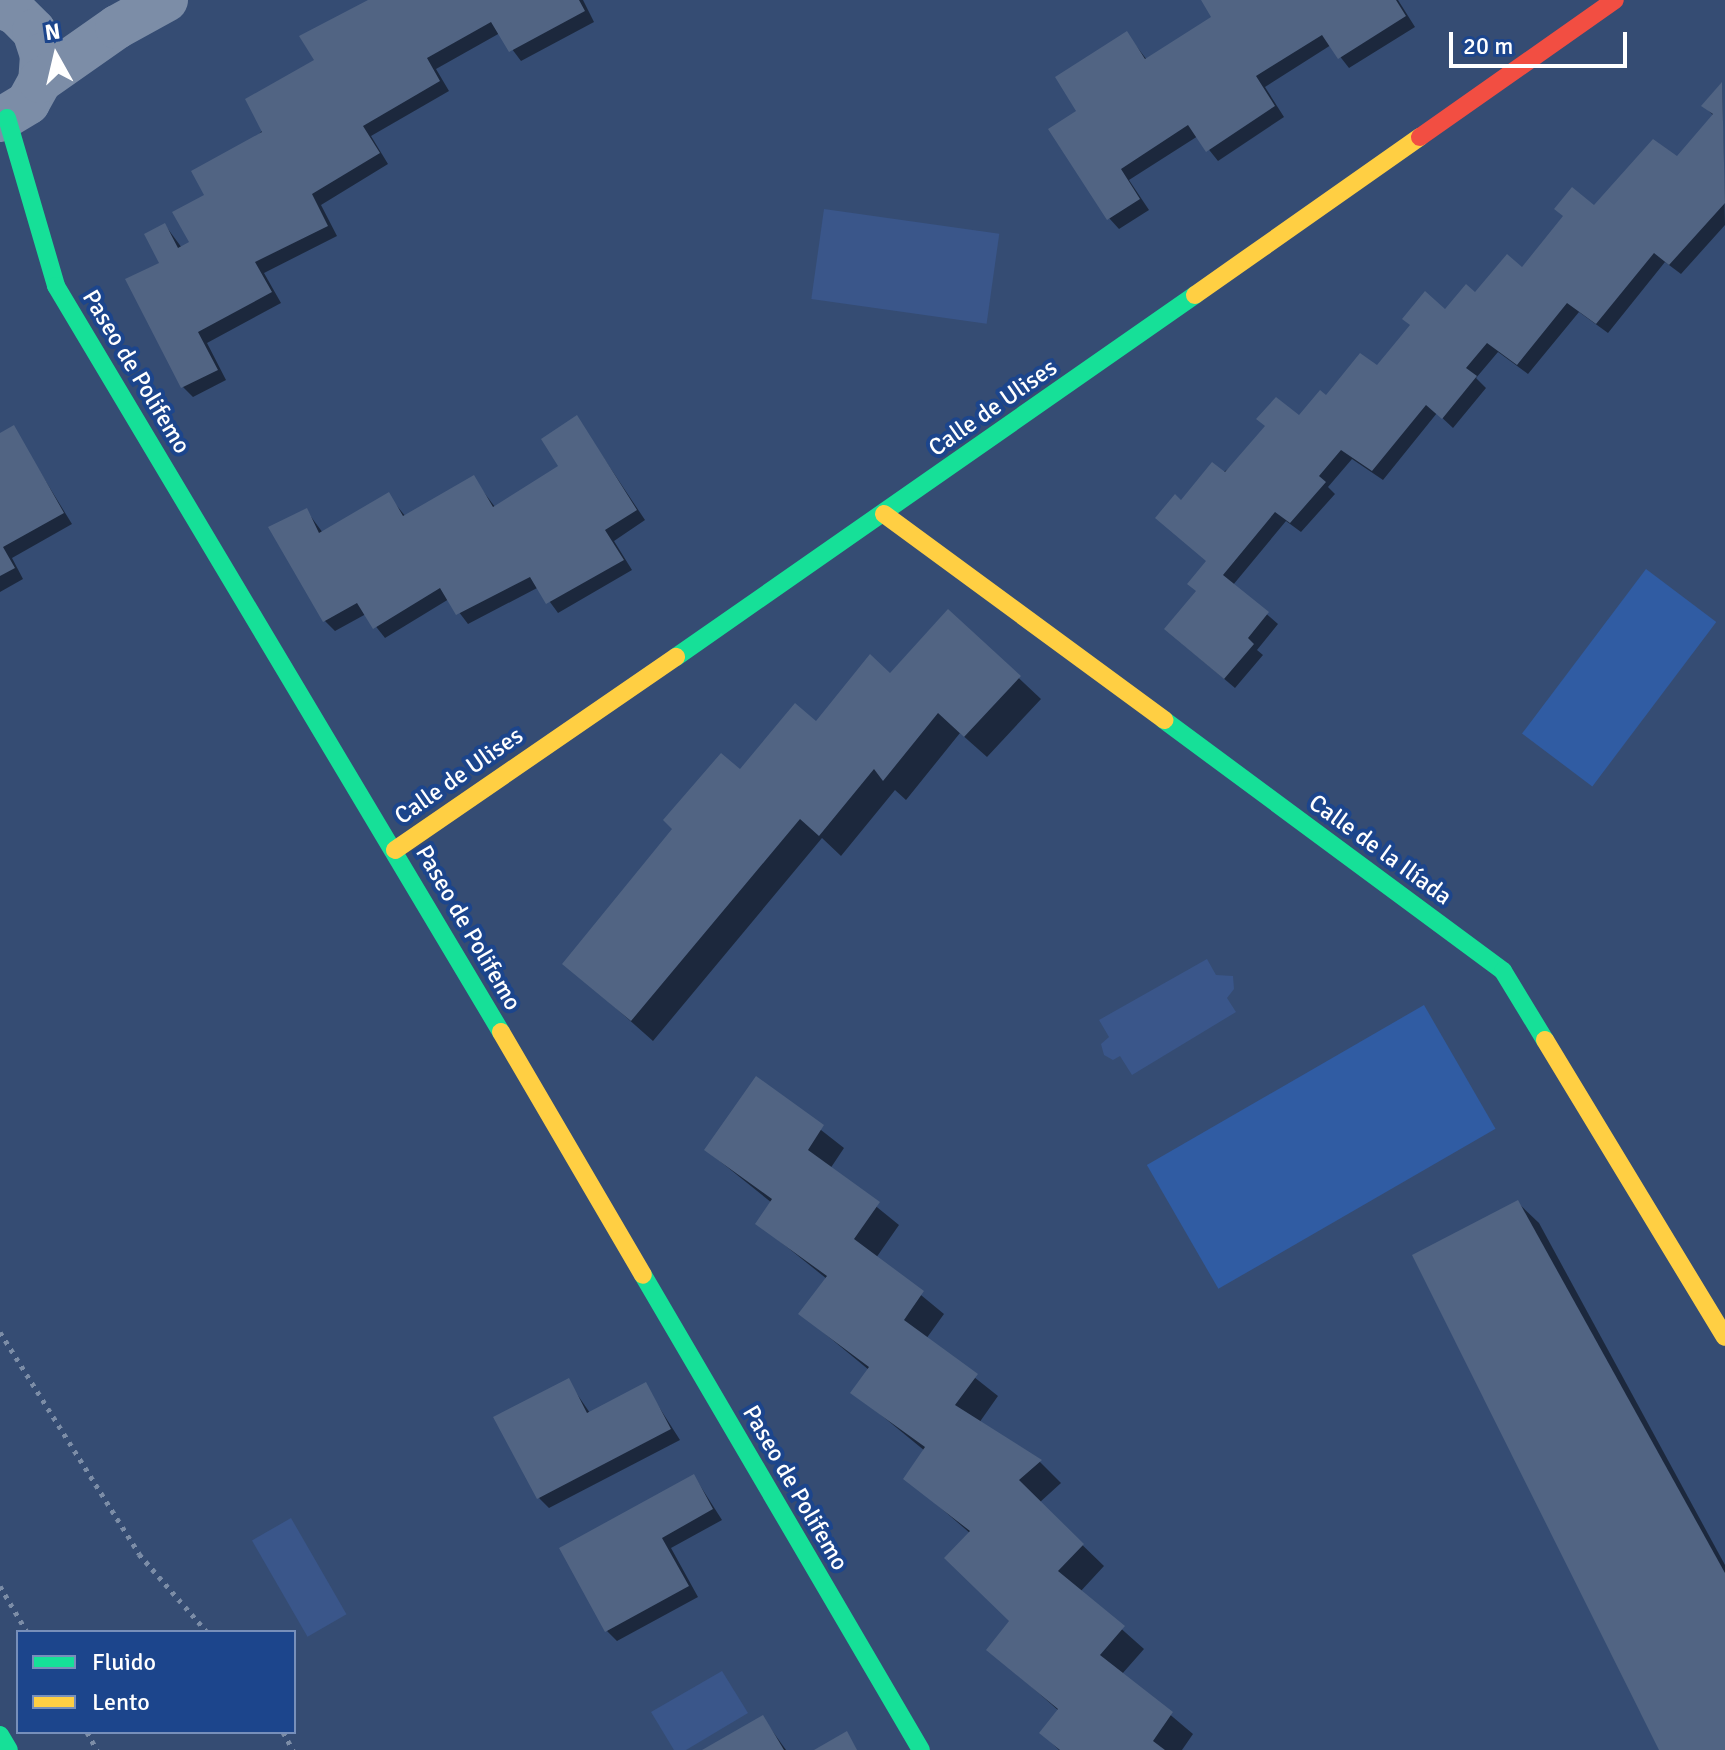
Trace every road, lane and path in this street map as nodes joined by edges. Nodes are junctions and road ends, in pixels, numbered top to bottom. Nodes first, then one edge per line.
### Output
1 (166, 0) edge
2 (1615, 0) edge
3 (0, 2) edge
4 (40, 81) junction
5 (3, 119) edge
6 (884, 514) junction
7 (395, 850) junction
8 (0, 1332) edge
9 (1725, 1337) edge
10 (0, 1586) edge
11 (26, 1630) edge
12 (205, 1630) edge
13 (0, 1735) edge
14 (9, 1750) edge
15 (921, 1750) edge

1 - 4 street
2 - 6 street, Calle de Ulises
3 - 4 street
4 - 5 street
5 - 7 street, Paseo de Polifemo
6 - 7 street, Calle de Ulises
6 - 9 street, Calle de la Ilíada
7 - 15 street, Paseo de Polifemo
8 - 12 path
10 - 11 path
13 - 14 street

